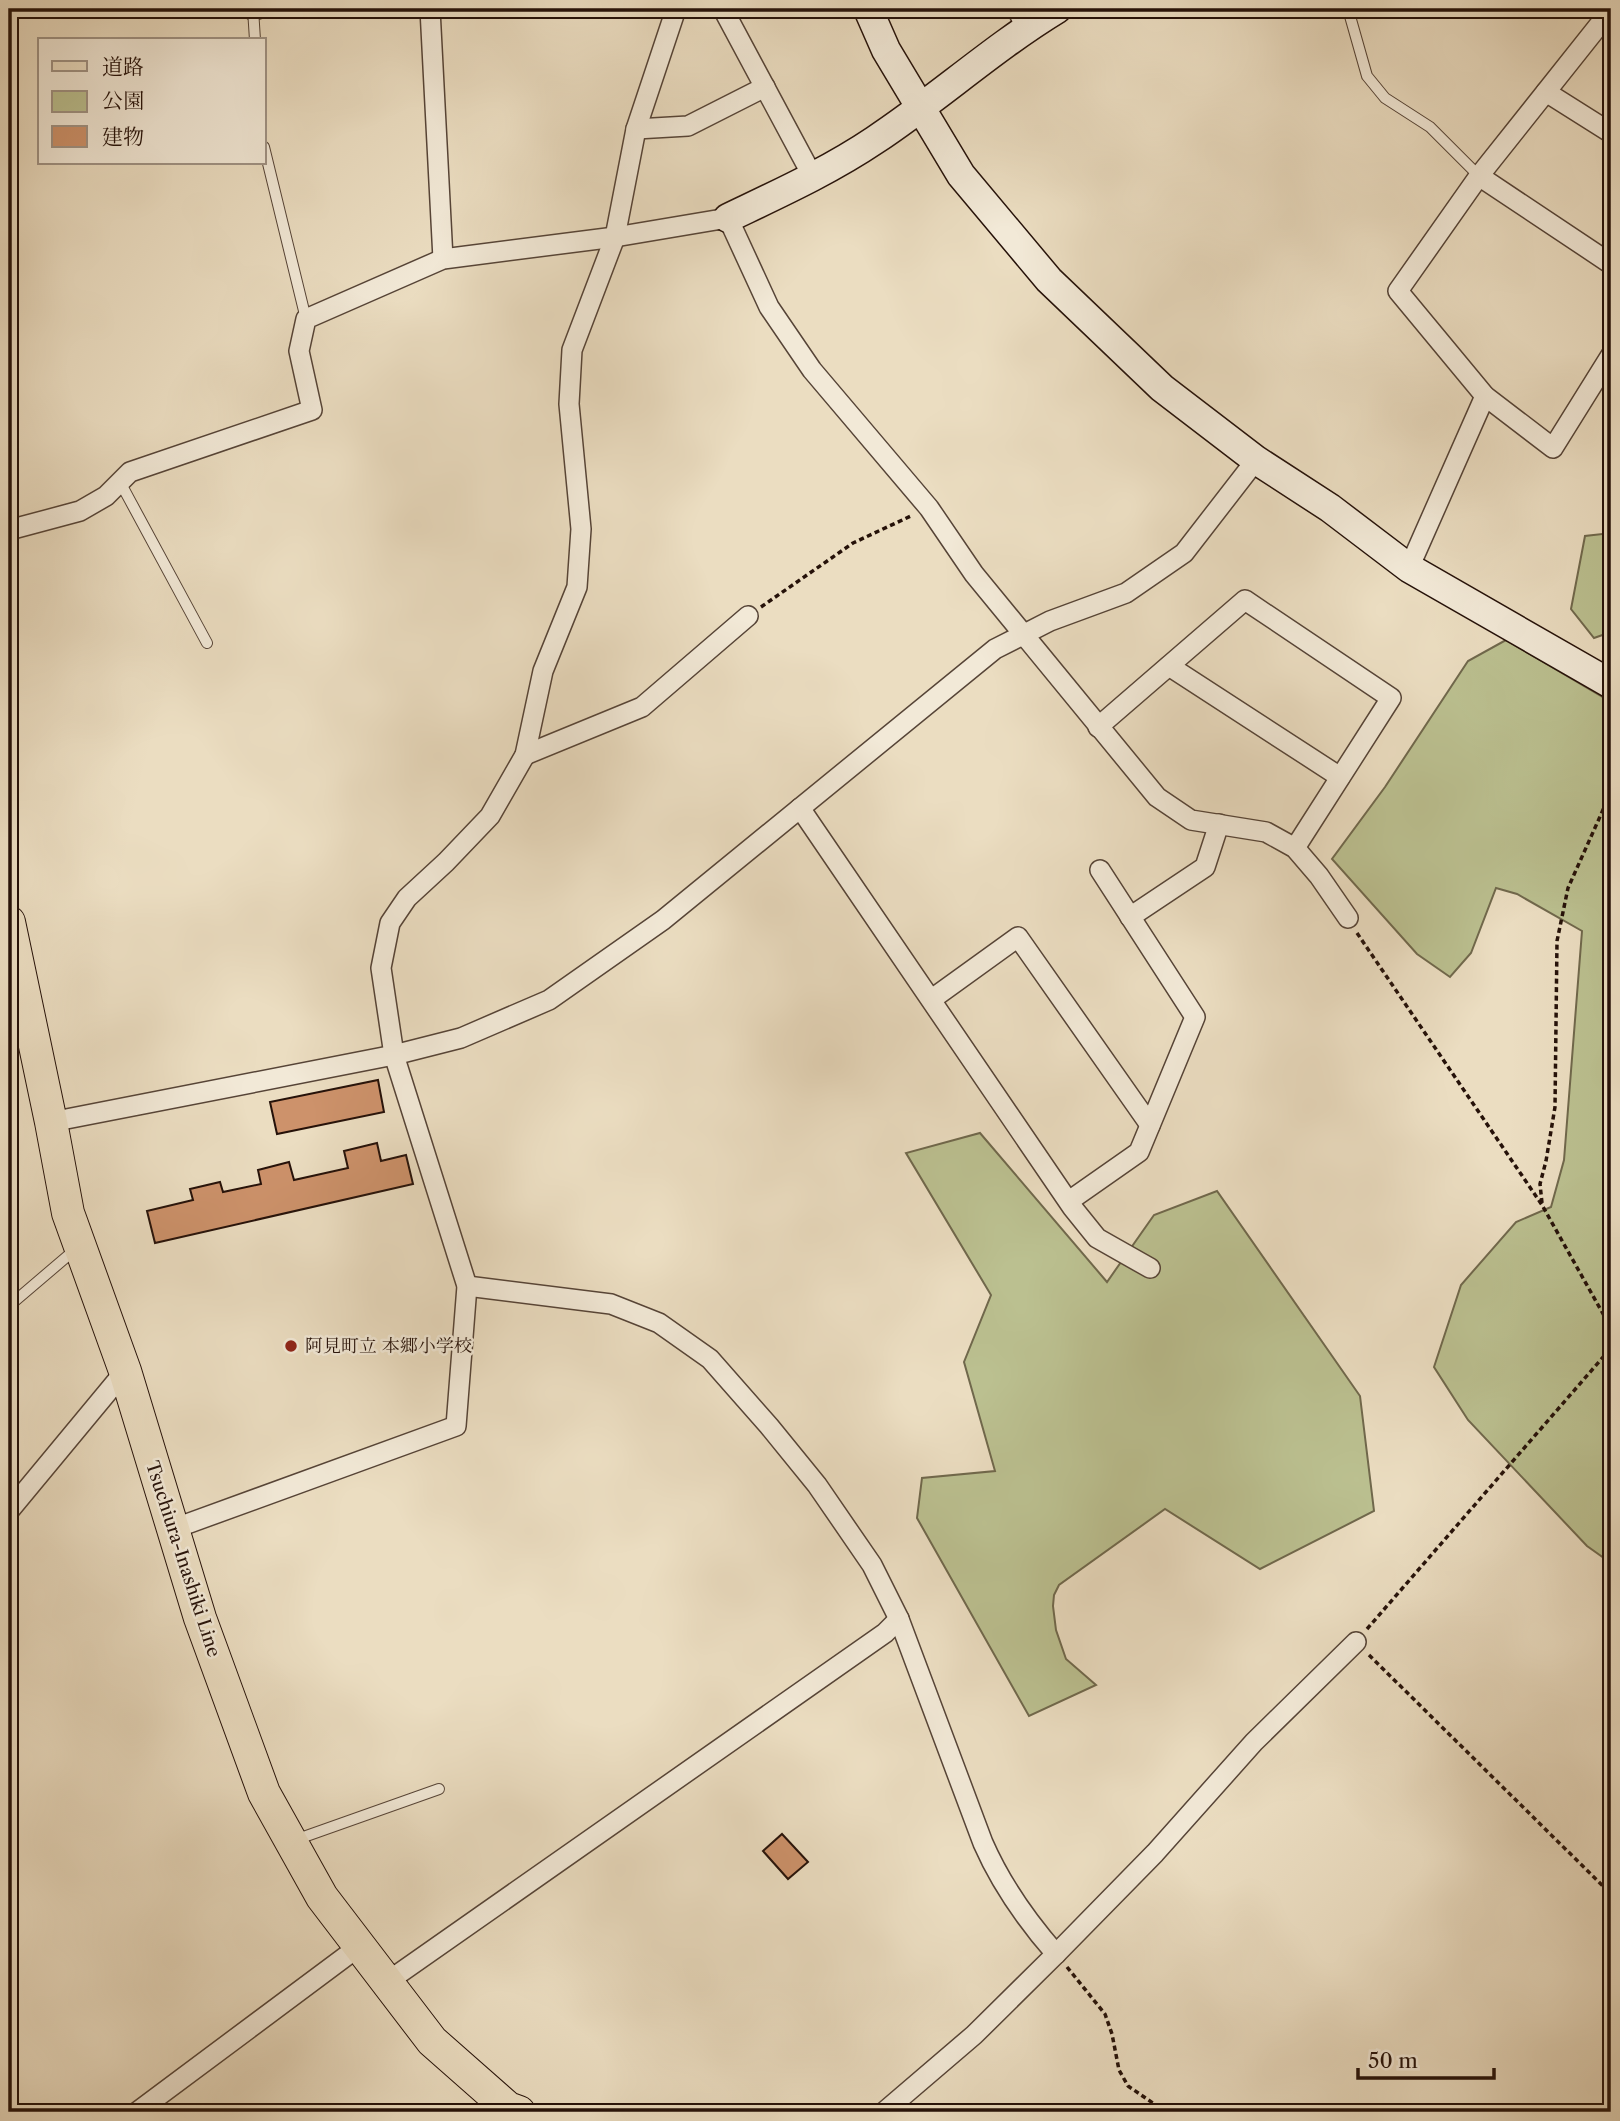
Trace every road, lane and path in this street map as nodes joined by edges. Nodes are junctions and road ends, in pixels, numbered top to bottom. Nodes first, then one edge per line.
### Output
1 (255, 9) edge
2 (430, 9) edge
3 (673, 9) edge
4 (723, 9) edge
5 (869, 9) edge
6 (1057, 9) edge
7 (1348, 9) edge
8 (1021, 18) edge
9 (1608, 21) edge
10 (255, 38) edge
11 (765, 87) junction
12 (1546, 92) junction
13 (919, 108) junction
14 (636, 129) junction
15 (1611, 133) edge
16 (266, 155) edge
17 (1479, 176) junction
18 (813, 177) junction
19 (728, 218) junction
20 (615, 237) junction
21 (443, 259) junction
22 (1611, 264) edge
23 (306, 319) junction
24 (1611, 355) edge
25 (1485, 396) junction
26 (1256, 460) junction
27 (120, 482) junction
28 (929, 508) junction
29 (9, 530) edge
30 (1409, 568) junction
31 (748, 616) joint
32 (1025, 633) junction
33 (207, 643) dead end
34 (1169, 666) junction
35 (1611, 684) edge
36 (1098, 727) junction
37 (525, 755) junction
38 (1340, 777) junction
39 (1611, 792) edge
40 (800, 808) junction
41 (1219, 824) junction
42 (1295, 848) junction
43 (1100, 870) dead end
44 (1130, 917) junction
45 (1348, 918) joint
46 (9, 922) edge
47 (932, 999) junction
48 (394, 1055) junction
49 (51, 1122) junction
50 (1150, 1125) junction
51 (1069, 1201) junction
52 (1542, 1206) junction
53 (80, 1246) junction
54 (1150, 1268) dead end
55 (467, 1286) junction
56 (9, 1306) edge
57 (1611, 1328) edge
58 (1611, 1348) edge
59 (125, 1371) junction
60 (9, 1511) edge
61 (173, 1529) junction
62 (899, 1619) junction
63 (1356, 1642) junction
64 (439, 1789) dead end
65 (291, 1841) junction
66 (1611, 1894) edge
67 (361, 1945) junction
68 (1056, 1954) junction
69 (387, 1982) junction
70 (9, 2108) edge
71 (17, 2112) edge
72 (137, 2112) edge
73 (519, 2112) edge
74 (884, 2112) edge
75 (1167, 2112) edge

1 - 10 lane
2 - 21 street
3 - 14 street
4 - 11 street
5 - 13 street
6 - 8 street
7 - 17 lane
8 - 13 street
9 - 12 street
11 - 14 street
11 - 18 street
12 - 15 street
12 - 17 street
13 - 18 street
13 - 26 street
14 - 20 street
16 - 23 lane
17 - 22 street
17 - 25 street
18 - 19 street
19 - 20 street
19 - 28 street
20 - 21 street
20 - 37 street
21 - 23 street
23 - 27 street
24 - 25 street
25 - 30 street
26 - 30 street
26 - 32 street
27 - 29 street
27 - 33 lane
28 - 31 path
28 - 32 street
30 - 35 street
31 - 37 street
32 - 36 street
32 - 40 street
34 - 36 street
34 - 38 street
34 - 38 street
36 - 41 street
37 - 48 street
38 - 42 street
39 - 52 path
40 - 47 street
40 - 48 street
41 - 42 street
41 - 44 street
42 - 45 street
43 - 44 street
44 - 50 street
45 - 52 path
46 - 49 main road, Tsuchiura-Inashiki Line
47 - 50 street
47 - 51 street
48 - 49 street
48 - 55 street
49 - 53 main road, Tsuchiura-Inashiki Line
50 - 51 street
51 - 54 street
52 - 57 path
53 - 56 lane
53 - 59 main road, Tsuchiura-Inashiki Line
55 - 61 street
55 - 62 street
58 - 63 path
59 - 60 street
59 - 61 main road, Tsuchiura-Inashiki Line
61 - 65 main road, Tsuchiura-Inashiki Line
62 - 68 street
62 - 69 street
63 - 66 path
63 - 68 street
64 - 65 lane
65 - 67 main road, Tsuchiura-Inashiki Line
67 - 69 main road, Tsuchiura-Inashiki Line
67 - 72 street
68 - 74 street
68 - 75 path
69 - 73 main road, Tsuchiura-Inashiki Line
70 - 71 path

